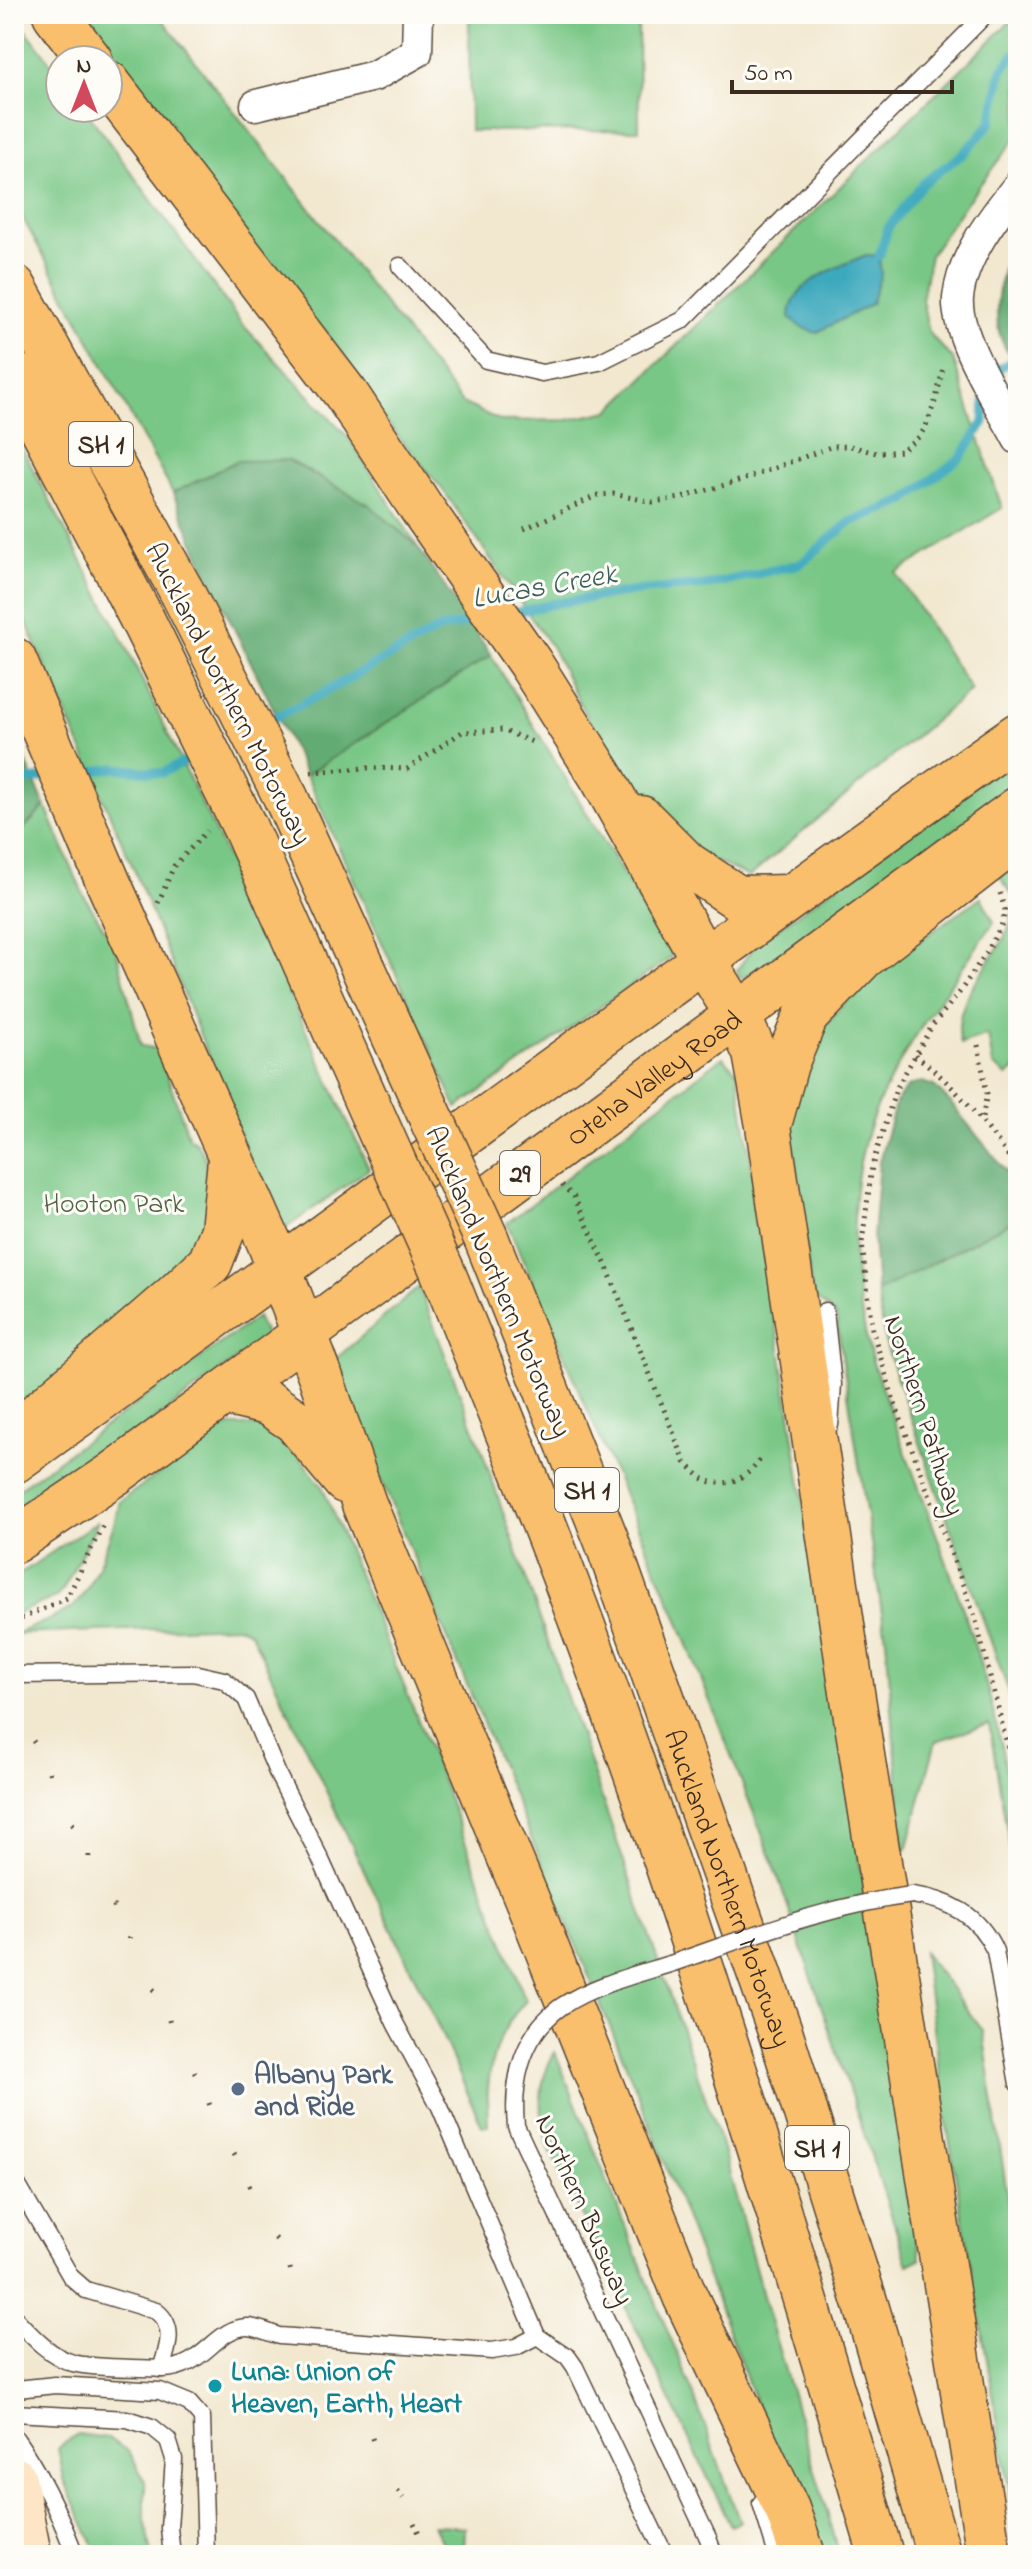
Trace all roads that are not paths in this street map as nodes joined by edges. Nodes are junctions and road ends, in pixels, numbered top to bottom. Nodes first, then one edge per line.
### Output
1 (55, 14) edge
2 (418, 14) edge
3 (986, 14) edge
4 (78, 44) edge
5 (124, 104) edge
6 (256, 105) dead end
7 (1018, 186) edge
8 (400, 266) dead end
9 (14, 287) edge
10 (14, 374) edge
11 (1018, 439) edge
12 (14, 660) edge
13 (1018, 735) edge
14 (603, 779) junction
15 (1018, 809) edge
16 (1018, 837) edge
17 (787, 897) junction
18 (704, 961) junction
19 (737, 1014) junction
20 (768, 1126) junction
21 (230, 1160) junction
22 (280, 1271) junction
23 (825, 1311) dead end
24 (304, 1333) junction
25 (225, 1393) junction
26 (14, 1435) edge
27 (14, 1461) edge
28 (364, 1504) junction
29 (825, 1505) junction
30 (14, 1541) edge
31 (14, 1675) edge
32 (1018, 2084) edge
33 (14, 2179) edge
34 (685, 2296) junction
35 (14, 2317) edge
36 (537, 2336) junction
37 (161, 2369) junction
38 (14, 2391) edge
39 (14, 2413) edge
40 (14, 2436) edge
41 (747, 2465) dead end
42 (14, 2479) edge
43 (758, 2493) dead end
44 (29, 2555) edge
45 (75, 2555) edge
46 (172, 2555) edge
47 (206, 2555) edge
48 (665, 2555) edge
49 (714, 2555) edge
50 (777, 2555) edge
51 (803, 2555) edge
52 (881, 2555) edge
53 (939, 2555) edge
54 (989, 2555) edge

1 - 4 main road
2 - 6 street
3 - 8 lane
5 - 14 main road
7 - 11 street
9 - 53 main road, Auckland Northern Motorway / SH 1, bridge
10 - 52 main road, Auckland Northern Motorway / SH 1, bridge
12 - 21 main road
13 - 17 main road, 29
14 - 17 main road
14 - 18 main road
15 - 19 main road, Oteha Valley Road / 29
16 - 20 main road
17 - 18 main road, 29
18 - 19 main road
18 - 22 main road, 29
19 - 20 main road
19 - 24 main road, Oteha Valley Road / 29
20 - 29 main road
21 - 22 main road
21 - 26 main road
22 - 24 main road
22 - 27 main road, 29
23 - 29 lane
24 - 25 main road, Oteha Valley Road / 29
24 - 28 main road
25 - 28 main road
25 - 30 main road, Oteha Valley Road / 29
28 - 34 main road
29 - 54 main road
31 - 36 lane
32 - 49 lane, Northern Busway, bridge
33 - 37 lane
34 - 41 lane
34 - 51 main road
35 - 37 lane
36 - 37 lane
36 - 48 lane
38 - 47 lane
39 - 46 lane
40 - 45 lane
42 - 44 street
43 - 50 lane

